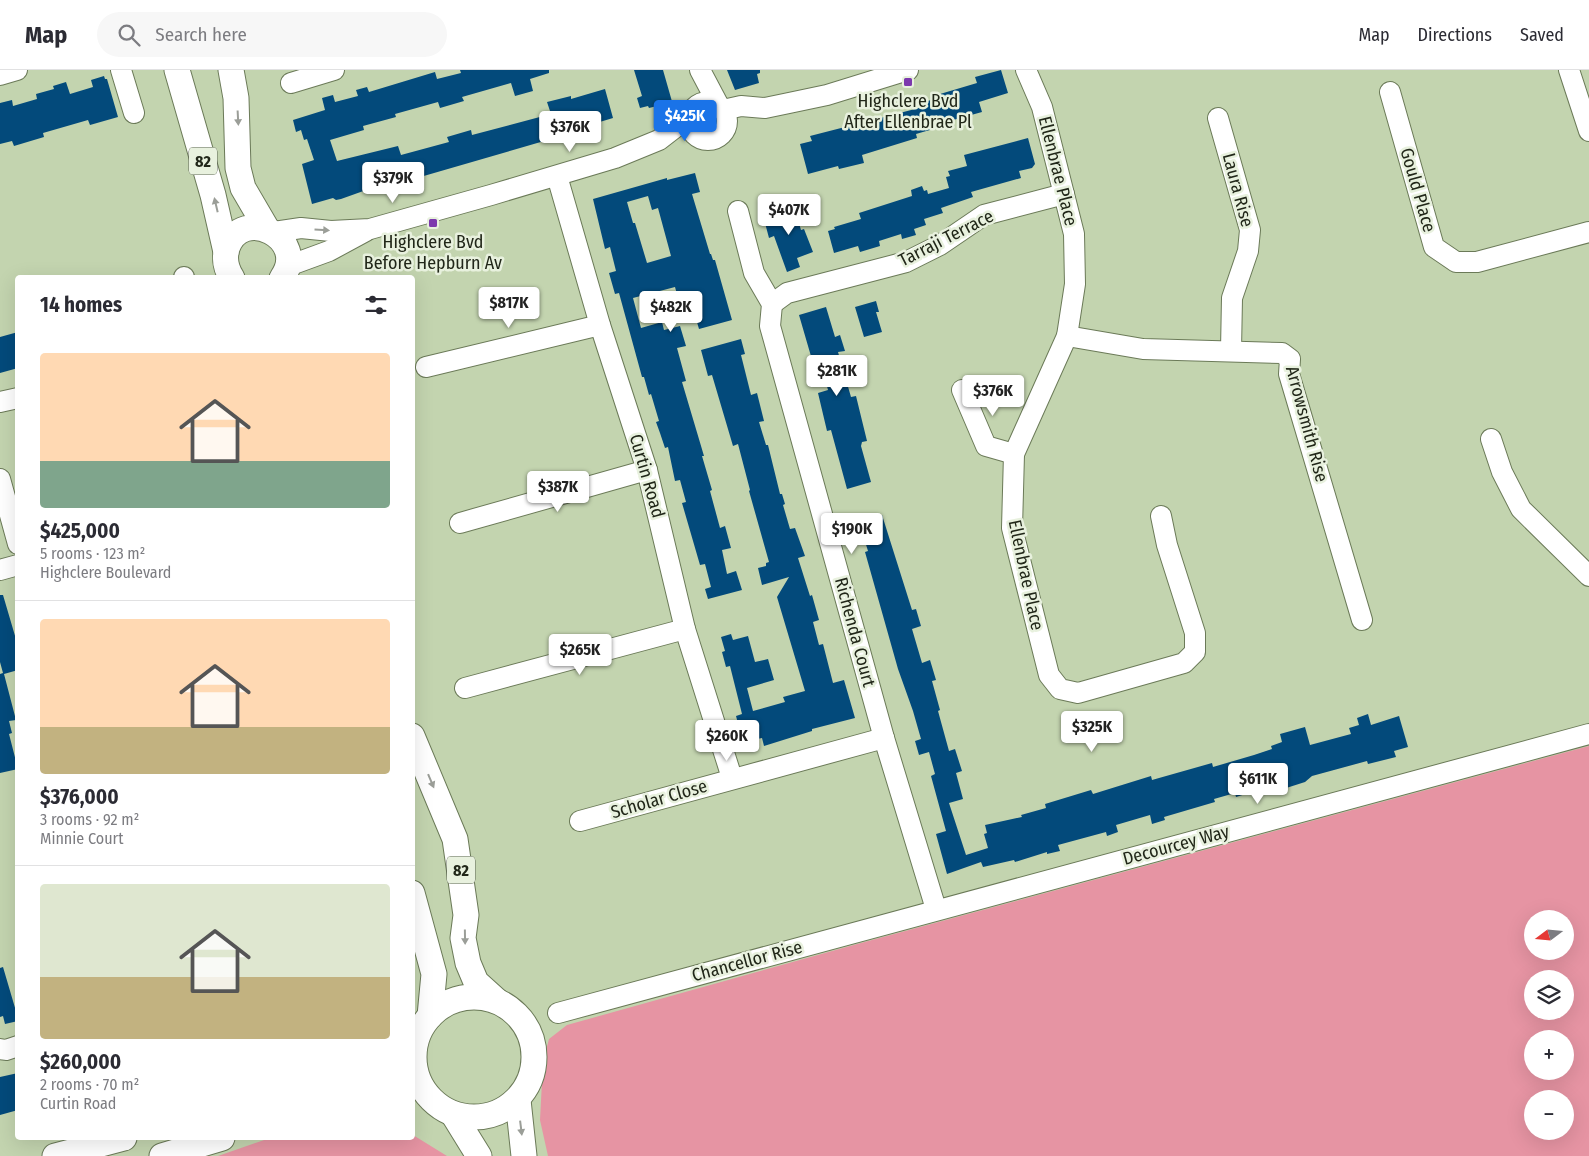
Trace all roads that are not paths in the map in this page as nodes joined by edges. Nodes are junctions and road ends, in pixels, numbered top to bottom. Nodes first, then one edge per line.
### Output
1 (17, 70) edge
2 (122, 70) edge
3 (177, 70) edge
4 (231, 70) edge
5 (334, 70) edge
6 (694, 70) edge
7 (700, 70) edge
8 (908, 70) edge
9 (1026, 70) edge
10 (1569, 70) edge
11 (0, 75) edge
12 (853, 78) edge
13 (291, 83) dead end
14 (1390, 92) dead end
15 (693, 111) junction
16 (134, 113) dead end
17 (723, 114) junction
18 (1218, 118) dead end
19 (1589, 131) edge
20 (695, 136) junction
21 (659, 140) junction
22 (557, 176) junction
23 (1064, 194) junction
24 (738, 211) dead end
25 (370, 229) junction
26 (270, 231) junction
27 (1589, 232) edge
28 (226, 252) junction
29 (285, 274) edge
30 (231, 275) edge
31 (772, 304) junction
32 (600, 325) junction
33 (1067, 336) junction
34 (1231, 350) junction
35 (426, 367) dead end
36 (962, 390) dead end
37 (15, 399) edge
38 (0, 402) edge
39 (1491, 439) dead end
40 (1014, 454) junction
41 (647, 470) junction
42 (0, 480) edge
43 (1161, 516) dead end
44 (460, 523) dead end
45 (15, 533) edge
46 (15, 566) edge
47 (0, 570) edge
48 (1589, 576) edge
49 (1362, 620) dead end
50 (685, 629) junction
51 (465, 688) dead end
52 (1589, 734) edge
53 (884, 738) junction
54 (415, 743) edge
55 (732, 778) junction
56 (580, 821) dead end
57 (415, 903) edge
58 (936, 909) junction
59 (497, 1001) junction
60 (558, 1013) dead end
61 (421, 1028) edge
62 (15, 1047) edge
63 (415, 1047) edge
64 (0, 1049) edge
65 (415, 1066) edge
66 (518, 1100) junction
67 (415, 1102) edge
68 (445, 1110) junction
69 (116, 1140) edge
70 (215, 1140) edge
71 (55, 1156) edge
72 (162, 1156) edge
73 (479, 1156) edge
74 (524, 1156) edge

1 - 11 street
2 - 16 street
28 -> 3 main road, 82
4 -> 26 main road, 82
5 - 13 street
6 - 15 street
7 - 17 street
8 - 12 street
9 - 23 street, Ellenbrae Place
10 - 19 street
12 - 17 street
14 - 27 street, Gould Place
15 - 17 street
15 - 20 street
15 - 21 street
17 - 20 street
18 - 34 street, Laura Rise
20 - 21 street
21 - 22 street
22 - 25 street
22 - 32 street, Curtin Road
23 - 31 street, Tarraji Terrace
23 - 33 street, Ellenbrae Place
24 - 31 street
26 -> 25 street
25 - 29 street
26 - 28 main road
26 - 29 main road, 82
28 - 30 main road, 82
31 - 53 street, Richenda Court
32 - 35 street
32 - 41 street, Curtin Road
33 - 34 street, Arrowsmith Rise
33 - 40 street, Ellenbrae Place
34 - 49 street, Arrowsmith Rise
36 - 40 street
37 - 38 street
39 - 48 street
40 - 43 street, Ellenbrae Place
41 - 44 street
41 - 50 street, Curtin Road
42 - 45 street
46 - 47 street
50 - 51 street
50 - 55 street, Curtin Road
52 - 58 street, Decourcey Way
53 - 55 street, Scholar Close
53 - 58 street, Richenda Court
54 -> 59 main road, 82
55 - 56 street, Scholar Close
57 - 61 main road
58 - 60 street, Chancellor Rise
59 - 61 main road, 82
59 - 66 main road, 82
61 - 63 main road
62 - 64 street
65 - 68 main road
66 - 68 main road, 82
66 -> 74 main road
67 - 68 main road
68 - 73 main road
69 - 71 main road
70 - 72 main road

